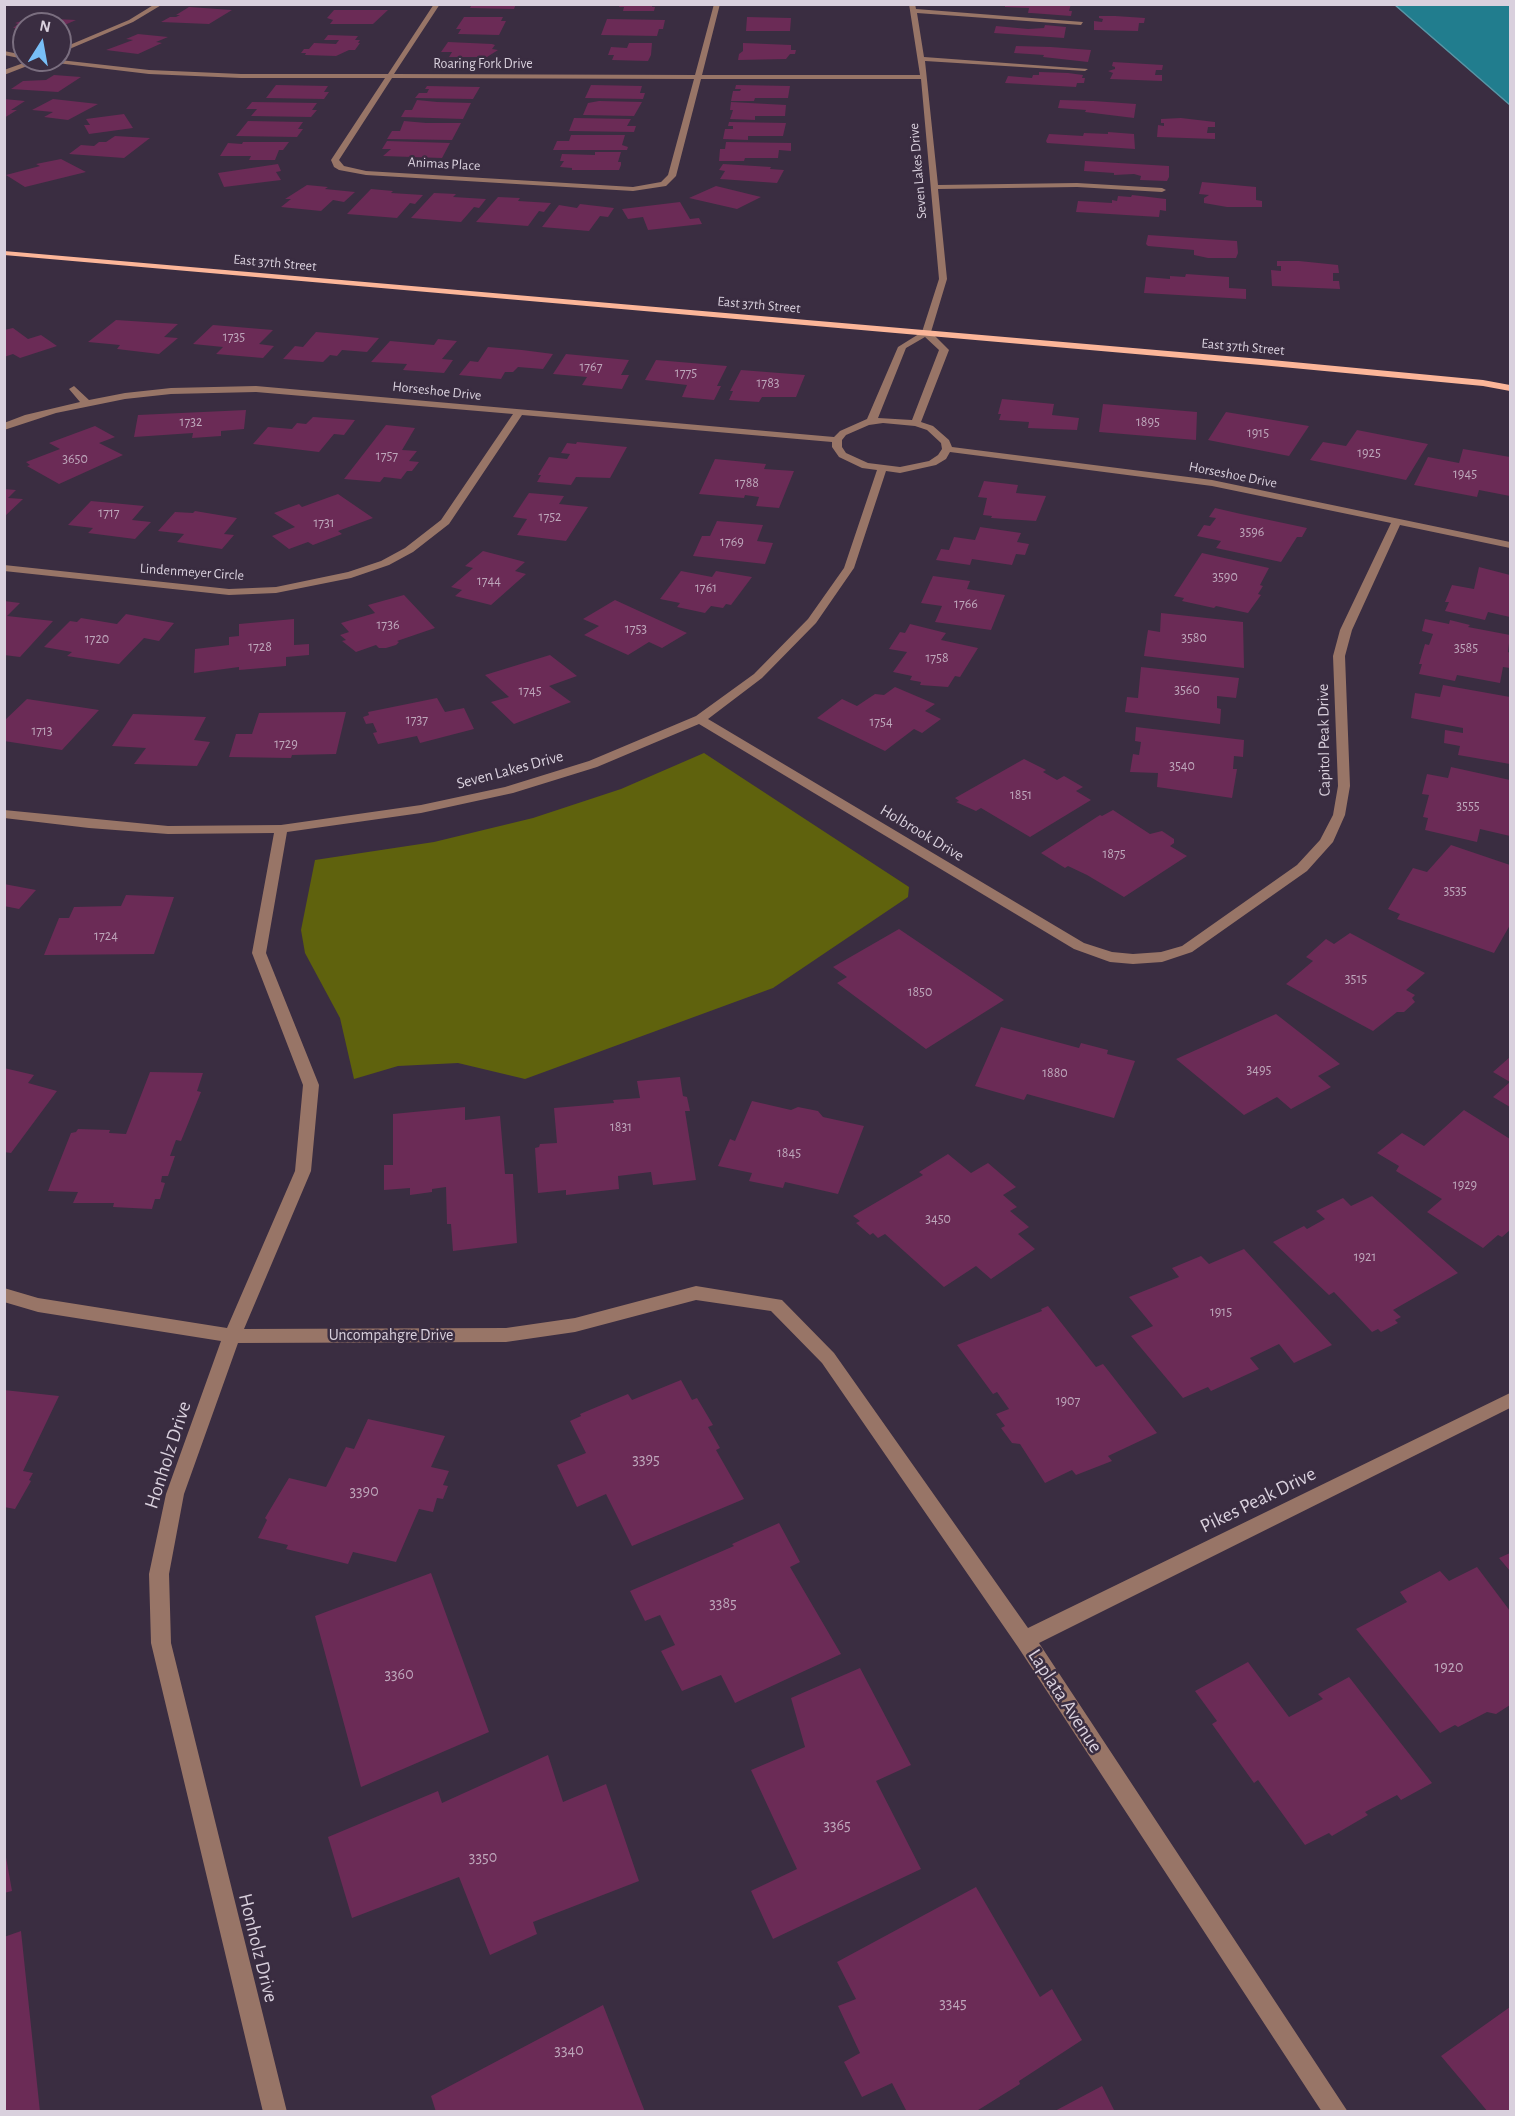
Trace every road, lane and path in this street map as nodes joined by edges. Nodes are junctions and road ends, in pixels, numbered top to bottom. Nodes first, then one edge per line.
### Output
1 (160, 4) edge
2 (437, 4) edge
3 (717, 4) edge
4 (913, 8) edge
5 (1080, 23) dead end
6 (72, 46) edge
7 (921, 59) junction
8 (72, 64) edge
9 (1085, 69) dead end
10 (390, 76) junction
11 (698, 77) junction
12 (924, 77) junction
13 (934, 186) junction
14 (1162, 190) dead end
15 (4, 253) edge
16 (926, 333) junction
17 (1510, 388) edge
18 (74, 389) dead end
19 (86, 404) junction
20 (519, 413) junction
21 (871, 422) junction
22 (916, 423) junction
23 (4, 427) edge
24 (837, 440) junction
25 (947, 449) junction
26 (882, 469) junction
27 (1396, 523) junction
28 (1510, 545) edge
29 (4, 568) edge
30 (700, 719) junction
31 (4, 814) edge
32 (281, 829) junction
33 (1133, 960) joint
34 (4, 1295) edge
35 (776, 1305) joint
36 (232, 1336) junction
37 (1510, 1400) edge
38 (1025, 1640) junction
39 (275, 2112) edge
40 (1336, 2112) edge

1 - 6 street
2 - 10 street
3 - 11 street
4 - 5 street
4 - 7 street, Seven Lakes Drive
7 - 9 street
7 - 12 street, Seven Lakes Drive
8 - 10 street, Roaring Fork Drive
10 - 11 street, Roaring Fork Drive
10 - 11 street, Animas Place
11 - 12 street, Roaring Fork Drive
12 - 13 street, Seven Lakes Drive
13 - 14 street
13 - 16 street, Seven Lakes Drive
15 - 16 main road, East 37th Street
16 - 17 main road, East 37th Street
16 - 21 street
16 - 22 street
18 - 19 street
19 - 20 street, Horseshoe Drive
19 - 23 street, Horseshoe Drive
20 - 24 street, Horseshoe Drive
20 - 29 street, Lindenmeyer Circle
21 - 22 street
21 - 24 street
22 - 25 street
24 - 26 street
25 - 26 street
25 - 27 street, Horseshoe Drive
26 - 30 street, Seven Lakes Drive
27 - 28 street, Horseshoe Drive
27 - 33 street, Capitol Peak Drive
30 - 32 street, Seven Lakes Drive
30 - 33 street, Holbrook Drive
31 - 32 street, Seven Lakes Drive
32 - 36 street, Honholz Drive
34 - 36 street, Uncompahgre Drive
35 - 36 street, Uncompahgre Drive
35 - 38 street, Laplata Avenue
36 - 39 street, Honholz Drive
37 - 38 street, Pikes Peak Drive
38 - 40 street, Laplata Avenue

